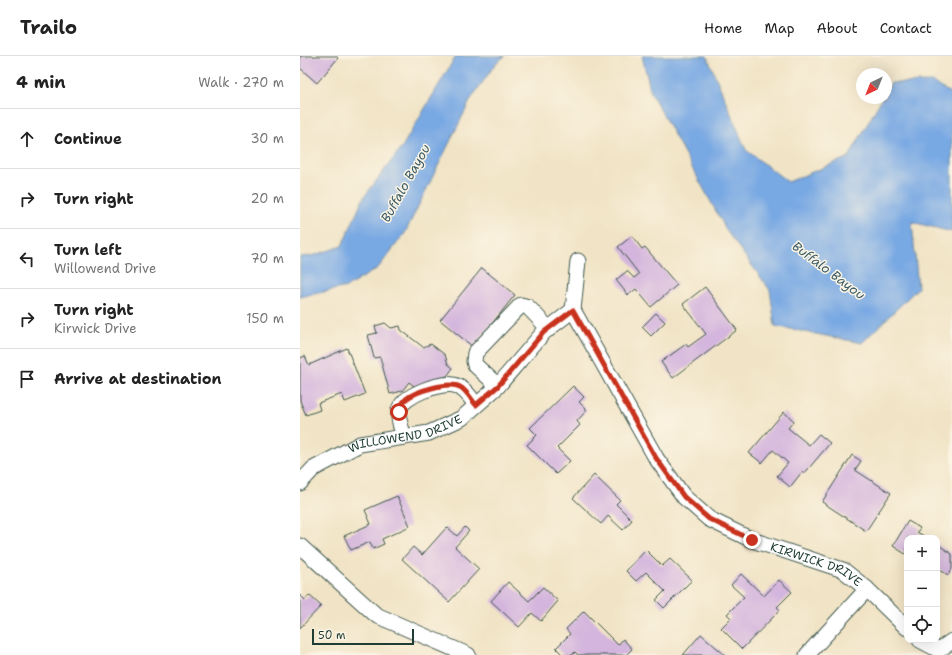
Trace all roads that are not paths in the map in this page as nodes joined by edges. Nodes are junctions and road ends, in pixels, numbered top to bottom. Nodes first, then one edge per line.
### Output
1 (578, 261) dead end
2 (573, 310) junction
3 (549, 329) junction
4 (498, 386) junction
5 (476, 405) junction
6 (404, 437) junction
7 (300, 483) edge
8 (300, 546) edge
9 (867, 589) junction
10 (904, 625) edge
11 (952, 641) edge
12 (926, 643) edge
13 (468, 655) edge
14 (807, 655) edge

1 - 2 street
2 - 3 street, WILLOWEND DRIVE
2 - 9 street, KIRWICK DRIVE
3 - 4 street, WILLOWEND DRIVE
3 - 4 street
4 - 5 street, WILLOWEND DRIVE
5 - 6 street, WILLOWEND DRIVE
5 - 6 street
6 - 7 street, WILLOWEND DRIVE
8 - 13 street
9 - 10 street, KIRWICK DRIVE
9 - 14 street
11 - 12 street

